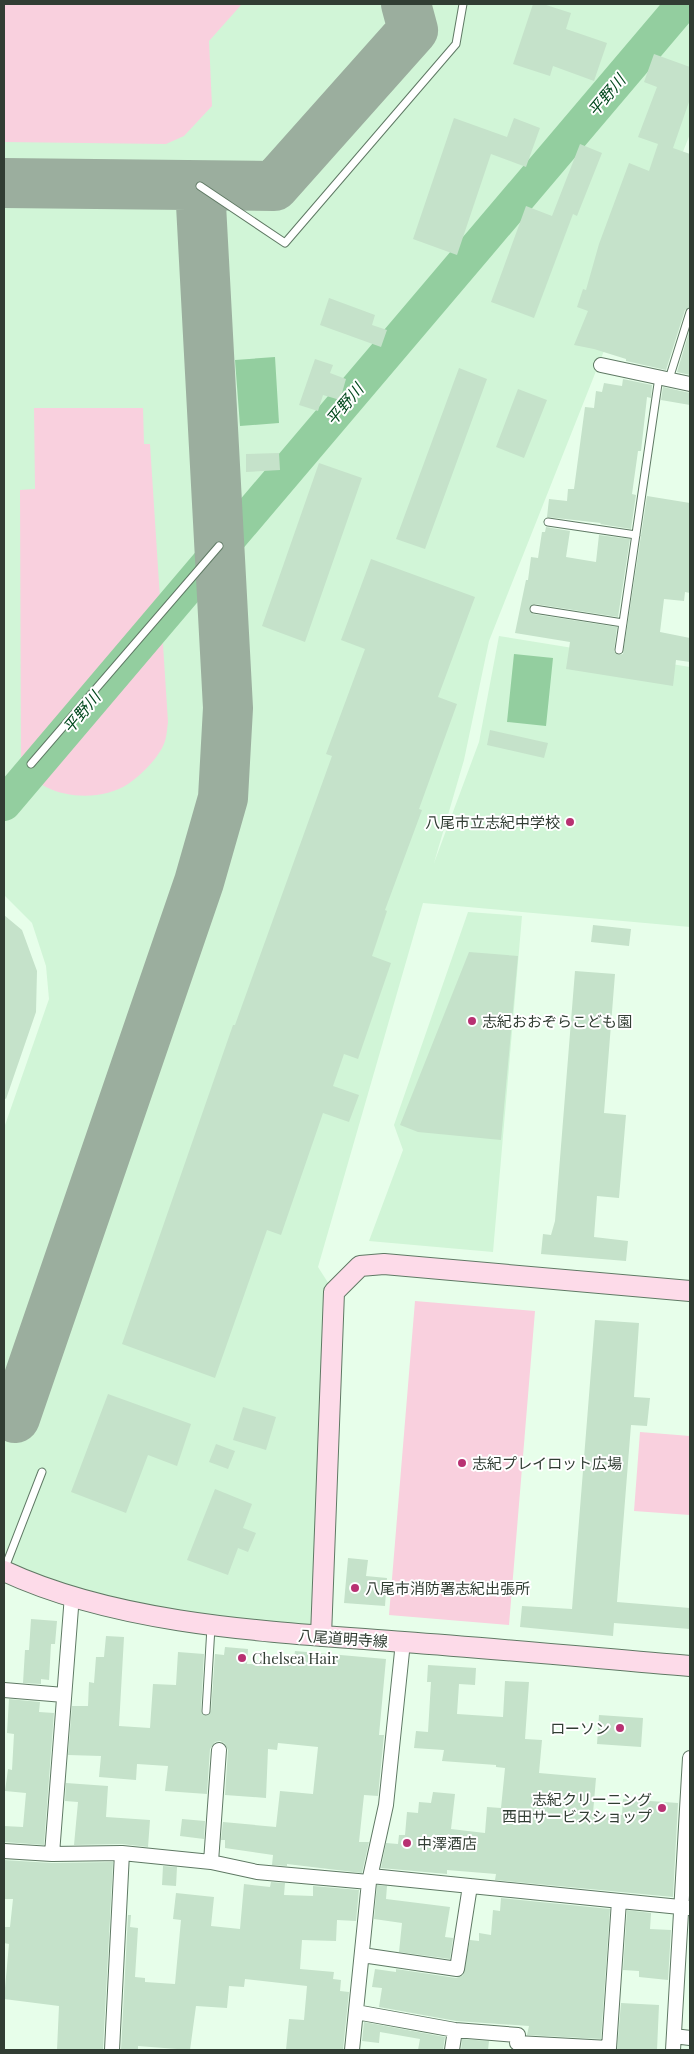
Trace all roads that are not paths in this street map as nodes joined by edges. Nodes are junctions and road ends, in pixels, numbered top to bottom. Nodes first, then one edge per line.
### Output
1 (463, 4) edge
2 (200, 186) dead end
3 (690, 312) edge
4 (601, 365) dead end
5 (664, 378) junction
6 (690, 384) edge
7 (548, 522) dead end
8 (636, 535) junction
9 (219, 546) dead end
10 (534, 609) dead end
11 (623, 623) junction
12 (619, 650) dead end
13 (31, 764) dead end
14 (690, 1291) edge
15 (42, 1472) dead end
16 (4, 1570) edge
17 (72, 1595) junction
18 (211, 1624) junction
19 (321, 1636) junction
20 (403, 1642) junction
21 (690, 1666) edge
22 (4, 1690) edge
23 (64, 1695) junction
24 (206, 1711) dead end
25 (219, 1750) dead end
26 (690, 1758) edge
27 (4, 1851) edge
28 (122, 1853) junction
29 (52, 1854) junction
30 (211, 1862) junction
31 (370, 1879) junction
32 (470, 1886) junction
33 (619, 1901) junction
34 (685, 1908) edge
35 (362, 1955) junction
36 (356, 2012) junction
37 (455, 2030) junction
38 (690, 2038) edge
39 (674, 2043) edge
40 (112, 2050) edge
41 (352, 2050) edge
42 (452, 2050) edge

1 - 2 lane
3 - 5 lane
4 - 5 street
5 - 6 street
5 - 8 lane
7 - 8 lane
8 - 11 lane
9 - 13 lane
10 - 11 lane
11 - 12 lane
14 - 19 street
15 - 16 lane
16 - 17 street, 八尾道明寺線
17 - 18 street, 八尾道明寺線
17 - 23 street
18 - 19 street, 八尾道明寺線
18 - 24 lane
19 - 20 street, 八尾道明寺線
20 - 21 street, 八尾道明寺線
20 - 31 street
22 - 23 street
23 - 29 street
25 - 30 street
26 - 34 street
27 - 29 street
28 - 29 street
28 - 30 street
28 - 40 street
30 - 31 street
31 - 32 street
31 - 35 street
32 - 33 street
32 - 35 street
33 - 34 street
33 - 37 street
34 - 39 street
35 - 36 street
36 - 37 street
36 - 41 street
37 - 42 street
38 - 39 street

